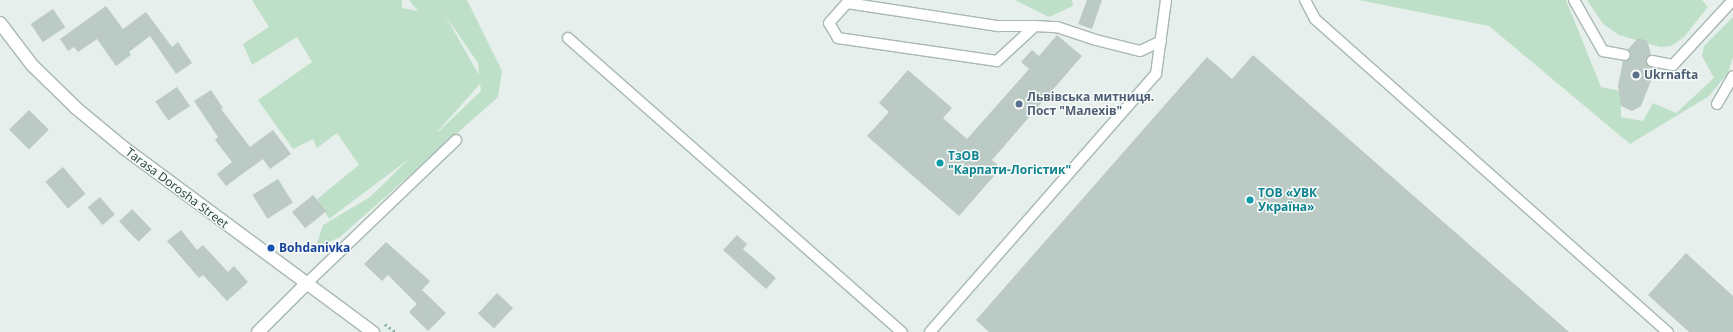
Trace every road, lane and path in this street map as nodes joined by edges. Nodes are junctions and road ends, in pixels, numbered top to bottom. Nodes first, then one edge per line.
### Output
1 (1166, 0) edge
2 (1305, 0) edge
3 (1574, 0) edge
4 (1733, 0) edge
5 (0, 23) edge
6 (1035, 26) junction
7 (568, 38) dead end
8 (1161, 41) junction
9 (1625, 55) dead end
10 (1652, 61) dead end
11 (1733, 76) edge
12 (1717, 104) dead end
13 (456, 140) dead end
14 (306, 284) junction
15 (258, 332) edge
16 (373, 332) edge
17 (902, 332) edge
18 (930, 332) edge
19 (1668, 332) edge

1 - 8 lane
2 - 19 lane
3 - 9 lane
4 - 10 lane
5 - 14 street, Tarasa Dorosha Street
6 - 6 lane
6 - 8 lane
7 - 17 lane
8 - 18 lane
11 - 12 lane
13 - 14 lane
14 - 15 street
14 - 16 street, Tarasa Dorosha Street

